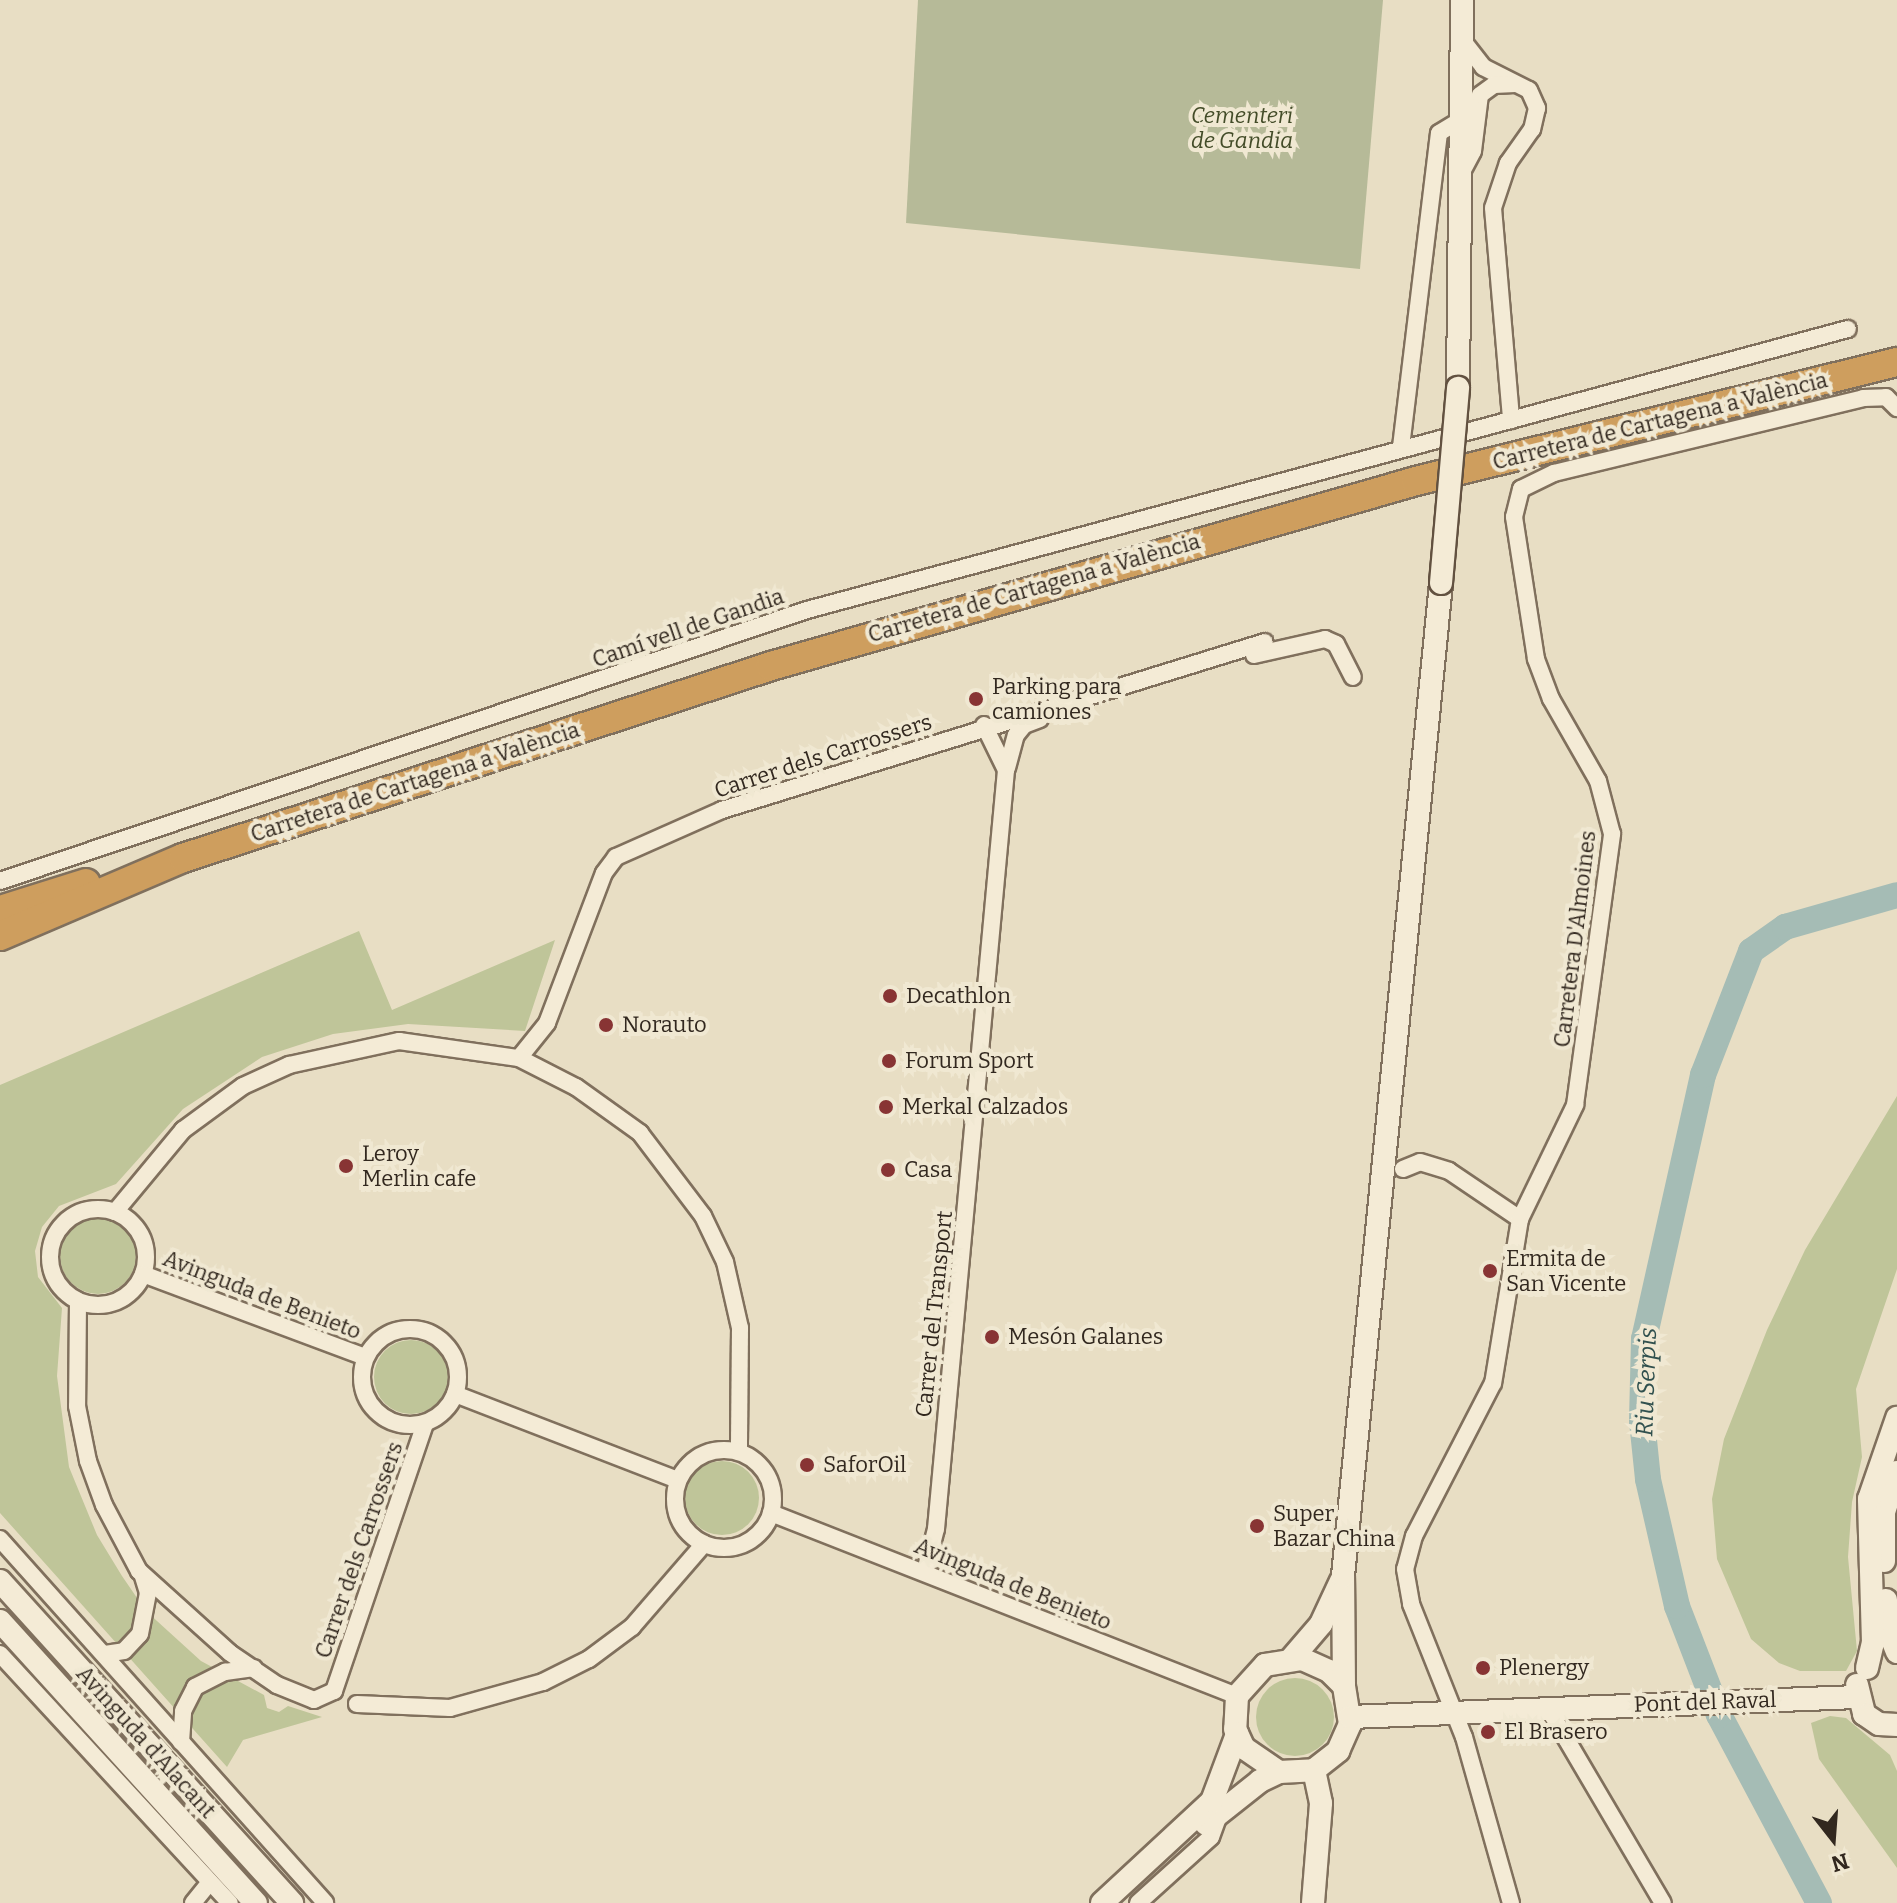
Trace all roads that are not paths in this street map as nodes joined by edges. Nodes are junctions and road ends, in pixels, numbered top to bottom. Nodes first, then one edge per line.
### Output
1 (1462, 0) edge
2 (1463, 41) junction
3 (1521, 84) junction
4 (1462, 119) junction
5 (1463, 170) junction
6 (1848, 329) dead end
7 (1897, 362) edge
8 (1897, 408) edge
9 (1511, 420) junction
10 (1401, 447) junction
11 (1265, 642) dead end
12 (1353, 677) dead end
13 (984, 725) junction
14 (1006, 770) junction
15 (183, 858) junction
16 (141, 876) junction
17 (0, 881) edge
18 (0, 910) edge
19 (0, 925) edge
20 (0, 936) edge
21 (519, 1058) junction
22 (1403, 1169) dead end
23 (115, 1212) junction
24 (1520, 1219) junction
25 (143, 1274) junction
26 (78, 1301) junction
27 (365, 1357) junction
28 (455, 1394) junction
29 (1897, 1418) edge
30 (425, 1423) junction
31 (739, 1452) junction
32 (1897, 1472) edge
33 (678, 1480) junction
34 (771, 1513) junction
35 (0, 1539) edge
36 (704, 1544) junction
37 (925, 1572) junction
38 (143, 1575) junction
39 (1343, 1576) junction
40 (0, 1581) edge
41 (0, 1621) edge
42 (1897, 1652) edge
43 (0, 1654) edge
44 (105, 1654) junction
45 (1292, 1658) junction
46 (1897, 1660) edge
47 (254, 1668) junction
48 (1867, 1668) junction
49 (1344, 1686) junction
50 (1237, 1696) junction
51 (1857, 1697) junction
52 (357, 1704) dead end
53 (1548, 1708) junction
54 (1455, 1715) junction
55 (1350, 1717) junction
56 (1897, 1725) edge
57 (1237, 1734) junction
58 (181, 1742) junction
59 (1314, 1770) junction
60 (1279, 1772) junction
61 (1222, 1808) junction
62 (210, 1882) junction
63 (193, 1903) edge
64 (230, 1903) edge
65 (256, 1903) edge
66 (292, 1903) edge
67 (325, 1903) edge
68 (1102, 1903) edge
69 (1120, 1903) edge
70 (1138, 1903) edge
71 (1313, 1903) edge
72 (1511, 1903) edge
73 (1663, 1903) edge

1 - 2 main road
2 - 3 street
2 - 4 main road
3 - 5 street
3 - 9 street
4 - 5 main road
4 - 10 street
5 - 39 main road, bridge
6 - 9 street, Camí vell de Gandia
7 - 15 highway, Carretera de Cartagena a València
8 - 24 street, Carretera D'Almoines
9 - 10 street, Camí vell de Gandia
10 - 17 street, Camí vell de Gandia
11 - 13 street, Carrer dels Carrossers
12 - 14 street
13 - 14 street
13 - 21 street, Carrer dels Carrossers
14 - 37 street, Carrer del Transport
15 - 16 highway
15 - 18 highway
16 - 19 highway
16 - 20 highway
21 - 23 street
21 - 31 street
22 - 24 street
23 - 25 street
23 - 26 street
24 - 54 street, Carretera D'Almoines
25 - 26 street
25 - 27 street, Avinguda de Benieto
26 - 38 street
27 - 28 street
27 - 30 street
28 - 30 street
28 - 33 street
29 - 48 main road
30 - 47 street, Carrer dels Carrossers
31 - 33 street
31 - 34 street
32 - 42 main road
33 - 36 street
34 - 36 street
34 - 37 street, Avinguda de Benieto
35 - 44 street, Avinguda d'Alacant
36 - 52 street
37 - 50 street, Avinguda de Benieto
38 - 44 street, Avinguda d'Alacant
38 - 47 street
39 - 45 main road
39 - 49 main road
40 - 66 main road, Avinguda d'Alacant
41 - 65 main road, Avinguda d'Alacant
43 - 62 street
44 - 58 street, Avinguda d'Alacant
45 - 49 main road
45 - 50 main road
46 - 48 main road
47 - 58 street, Avinguda d'Alacant
48 - 51 main road
49 - 55 main road
50 - 57 main road
51 - 53 main road, Pont del Raval
51 - 56 main road
53 - 54 main road, Pont del Raval
53 - 73 street
54 - 55 main road, Pont del Raval
54 - 72 street, Carretera D'Almoines
55 - 59 main road
57 - 60 main road
57 - 68 main road
58 - 67 street, Avinguda d'Alacant
59 - 60 main road
59 - 71 main road
60 - 61 main road
61 - 69 main road
61 - 70 street
62 - 63 street
62 - 64 street

